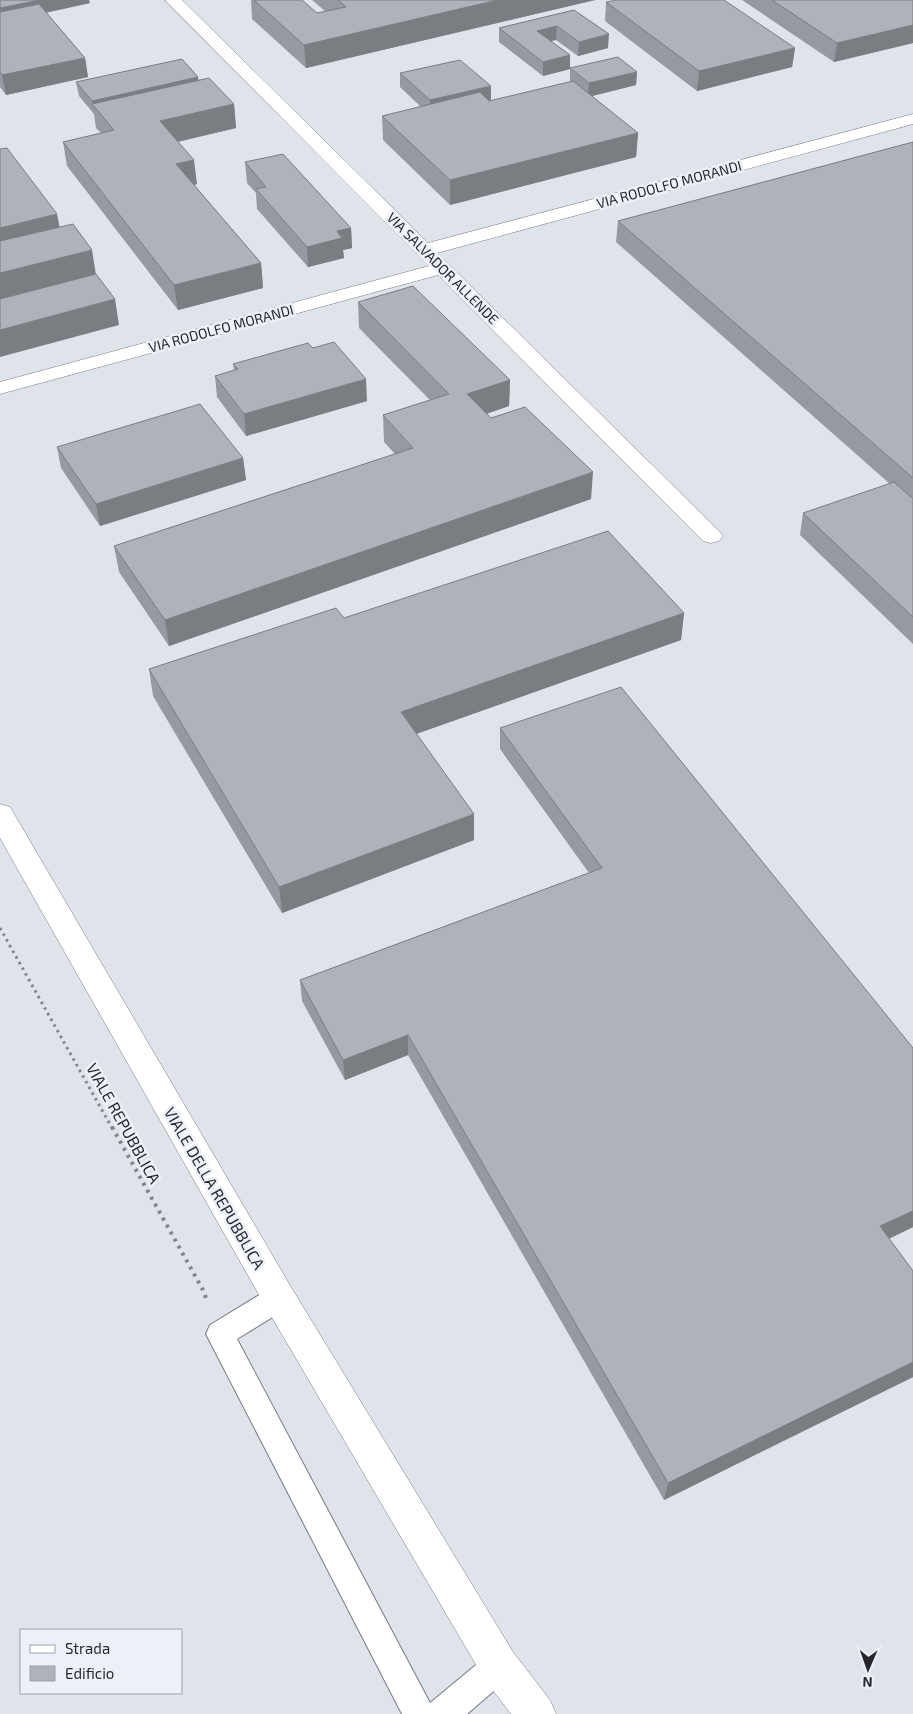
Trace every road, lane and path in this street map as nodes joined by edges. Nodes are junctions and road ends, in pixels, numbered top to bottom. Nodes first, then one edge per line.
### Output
1 (173, 0) edge
2 (913, 119) edge
3 (425, 250) junction
4 (443, 268) junction
5 (0, 388) edge
6 (711, 536) dead end
7 (4, 828) edge
8 (0, 928) edge
9 (279, 1298) junction
10 (220, 1334) junction
11 (499, 1666) junction
12 (419, 1714) edge
13 (442, 1714) edge
14 (536, 1714) edge

1 - 3 street, VIA SALVADOR ALLENDE
2 - 3 street, VIA RODOLFO MORANDI
3 - 4 street, VIA SALVADOR ALLENDE
4 - 5 street, VIA RODOLFO MORANDI
4 - 6 street, VIA SALVADOR ALLENDE
7 - 9 street, VIALE DELLA REPUBBLICA
8 - 10 path, VIALE REPUBBLICA
9 - 10 lane
9 - 11 street, VIALE DELLA REPUBBLICA
10 - 12 lane
11 - 13 lane
11 - 14 street, VIALE DELLA REPUBBLICA

